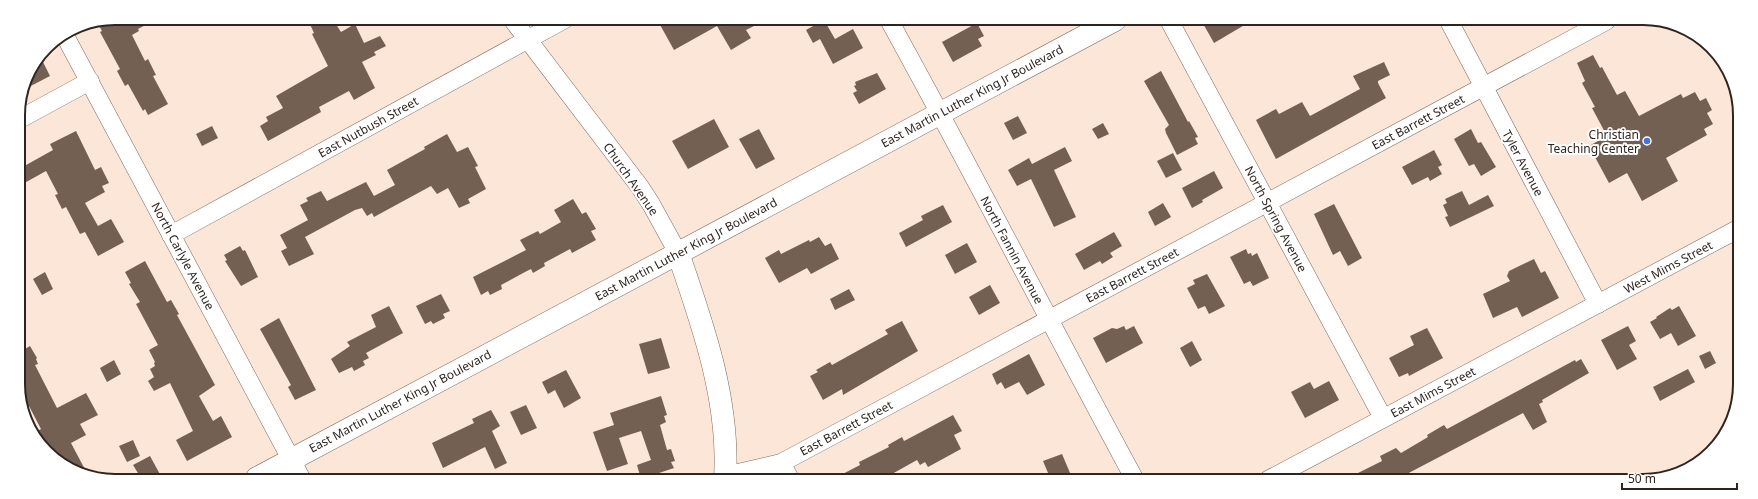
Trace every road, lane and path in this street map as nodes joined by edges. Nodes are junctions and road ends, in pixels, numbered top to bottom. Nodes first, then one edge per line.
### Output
1 (516, 25) edge
2 (554, 25) edge
3 (892, 25) edge
4 (1106, 25) edge
5 (1172, 25) edge
6 (1451, 25) edge
7 (1599, 25) edge
8 (67, 39) edge
9 (527, 39) junction
10 (90, 81) junction
11 (1483, 87) junction
12 (940, 113) junction
13 (25, 116) edge
14 (1268, 202) junction
15 (1733, 232) edge
16 (171, 235) junction
17 (678, 253) junction
18 (1598, 304) junction
19 (1048, 320) junction
20 (1383, 418) junction
21 (781, 463) junction
22 (296, 469) edge
23 (274, 474) edge
24 (725, 474) edge
25 (740, 474) edge
26 (787, 474) edge
27 (1132, 474) edge
28 (1279, 474) edge

1 - 9 street, Church Avenue
2 - 9 street, East Nutbush Street
3 - 12 street, North Fannin Avenue
4 - 12 main road, East Martin Luther King Jr Boulevard
5 - 14 street, North Spring Avenue
6 - 11 street, Tyler Avenue
7 - 11 street, East Barrett Street
8 - 10 street, North Carlyle Avenue
9 - 16 street, East Nutbush Street
9 - 17 street, Church Avenue
10 - 13 street
10 - 16 street, North Carlyle Avenue
11 - 14 street, East Barrett Street
11 - 18 street, Tyler Avenue
12 - 17 main road, East Martin Luther King Jr Boulevard
12 - 19 street, North Fannin Avenue
14 - 19 street, East Barrett Street
14 - 20 street, North Spring Avenue
15 - 18 street, West Mims Street
16 - 22 street, North Carlyle Avenue
17 - 22 main road, East Martin Luther King Jr Boulevard
17 - 24 main road, Church Avenue
18 - 20 street, East Mims Street
19 - 21 street, East Barrett Street
19 - 27 street, North Fannin Avenue
20 - 28 street, East Mims Street
21 - 25 street, East Barrett Street
21 - 26 street
22 - 23 main road, East Martin Luther King Jr Boulevard

